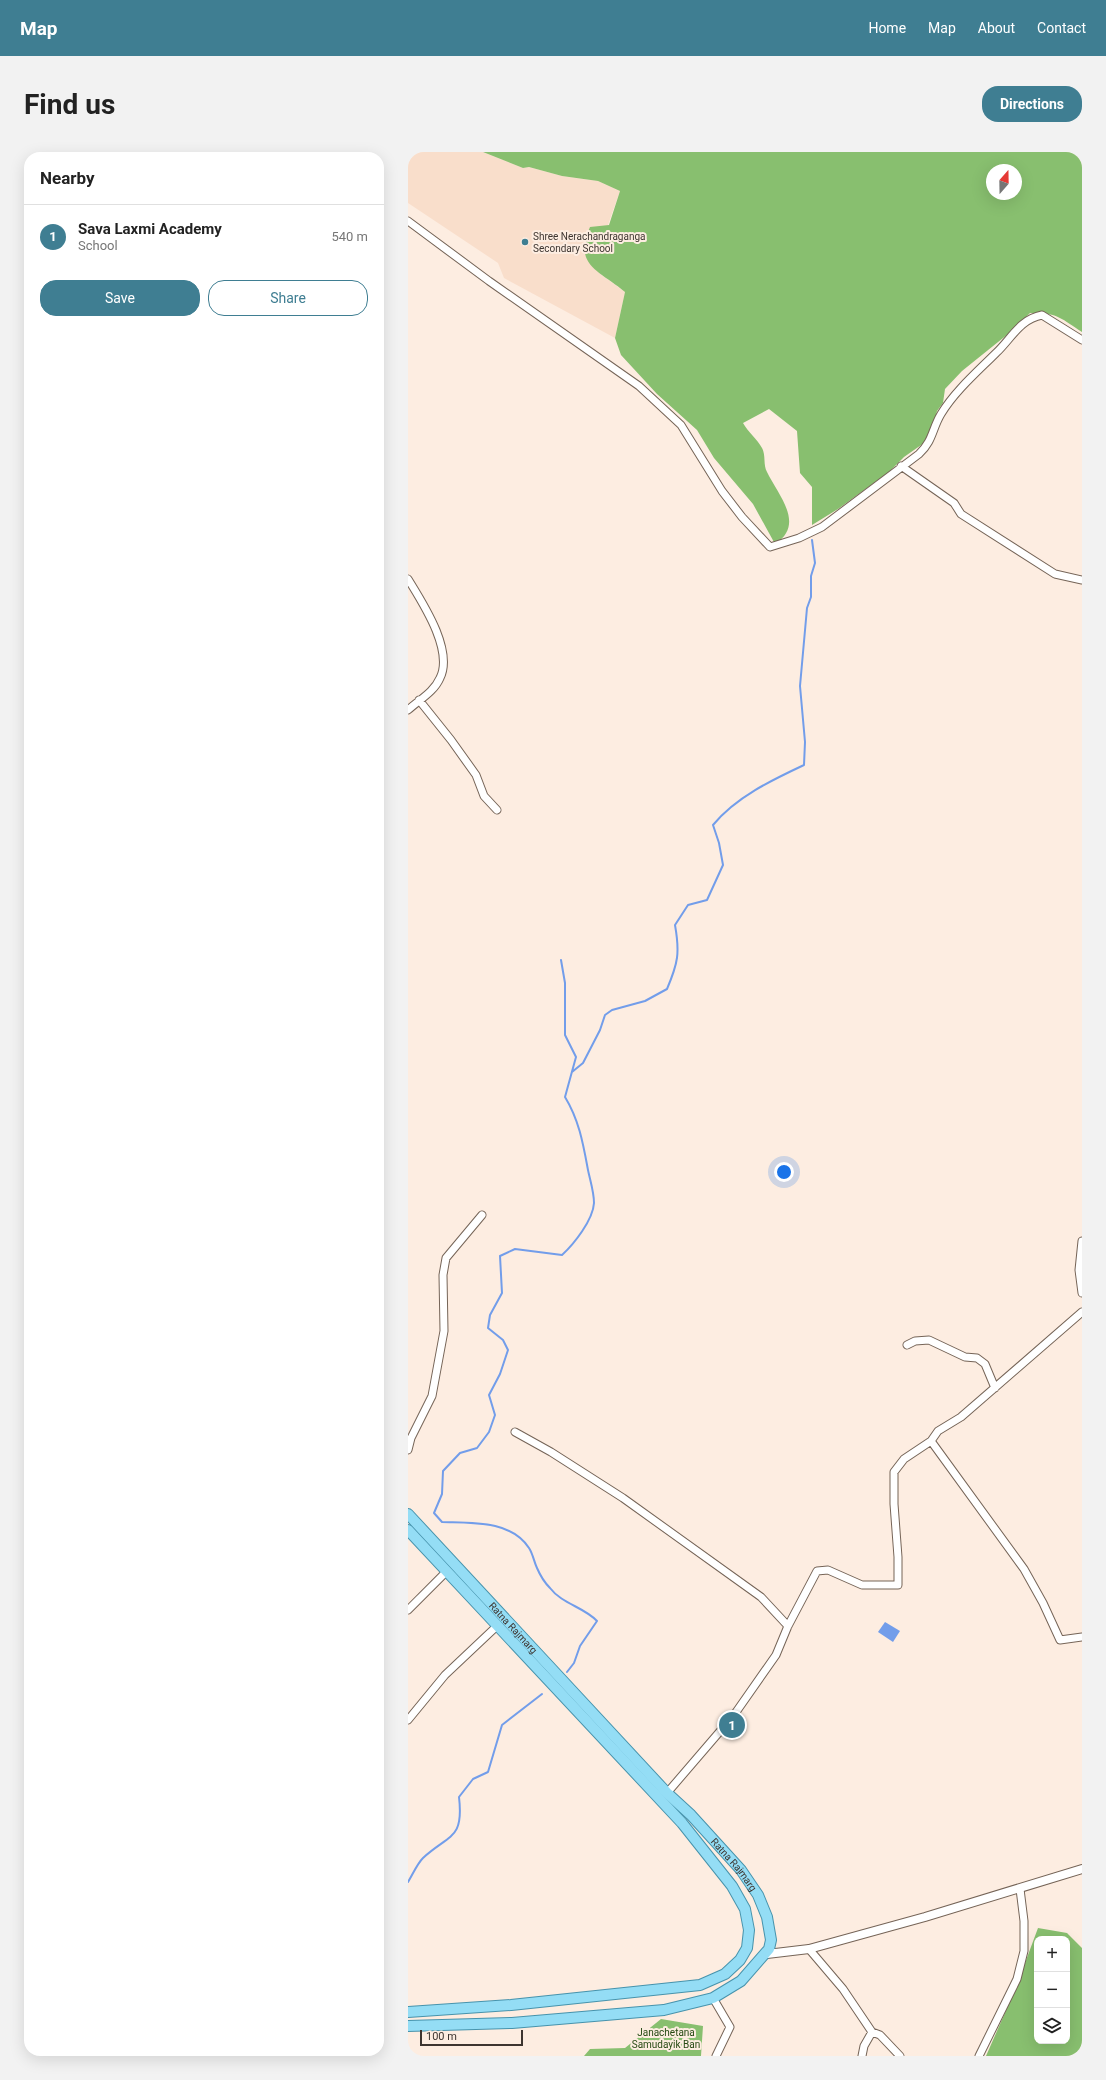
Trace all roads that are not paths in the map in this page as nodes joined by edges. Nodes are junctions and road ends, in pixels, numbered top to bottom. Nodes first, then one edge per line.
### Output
1 (408, 221) edge
2 (1082, 340) edge
3 (901, 466) junction
4 (408, 579) edge
5 (1082, 580) edge
6 (419, 700) junction
7 (408, 710) edge
8 (497, 810) dead end
9 (482, 1215) dead end
10 (1082, 1241) edge
11 (1082, 1294) edge
12 (1082, 1312) edge
13 (907, 1345) dead end
14 (995, 1388) junction
15 (515, 1432) dead end
16 (931, 1441) junction
17 (408, 1450) edge
18 (408, 1514) edge
19 (408, 1530) edge
20 (447, 1571) junction
21 (408, 1610) edge
22 (498, 1626) junction
23 (788, 1626) junction
24 (1082, 1637) edge
25 (408, 1720) edge
26 (667, 1793) junction
27 (691, 1815) junction
28 (682, 1823) junction
29 (1082, 1869) edge
30 (1020, 1889) junction
31 (809, 1949) junction
32 (767, 1954) junction
33 (713, 1998) junction
34 (408, 2012) edge
35 (408, 2026) edge
36 (872, 2032) junction
37 (716, 2056) edge
38 (862, 2056) edge
39 (900, 2056) edge
40 (979, 2056) edge

1 - 3 street
2 - 3 street
3 - 5 street
4 - 6 street
6 - 7 street
6 - 8 street
9 - 17 street
10 - 11 street
12 - 14 street
13 - 14 street
14 - 16 street
15 - 23 street
16 - 23 street
16 - 24 street
18 - 26 main road, Ratna Rajmarg
19 - 20 main road, Ratna Rajmarg
20 - 21 street
20 - 22 main road, Ratna Rajmarg
22 - 25 street
22 - 28 main road, Ratna Rajmarg
23 - 26 street
26 - 27 main road, Ratna Rajmarg
27 - 28 main road
27 - 32 main road, Ratna Rajmarg
28 - 34 main road, Ratna Rajmarg
29 - 30 street
30 - 31 street
30 - 40 street
31 - 32 street
31 - 36 street
32 - 33 main road
33 - 35 main road
33 - 37 street
36 - 38 street
36 - 39 street

